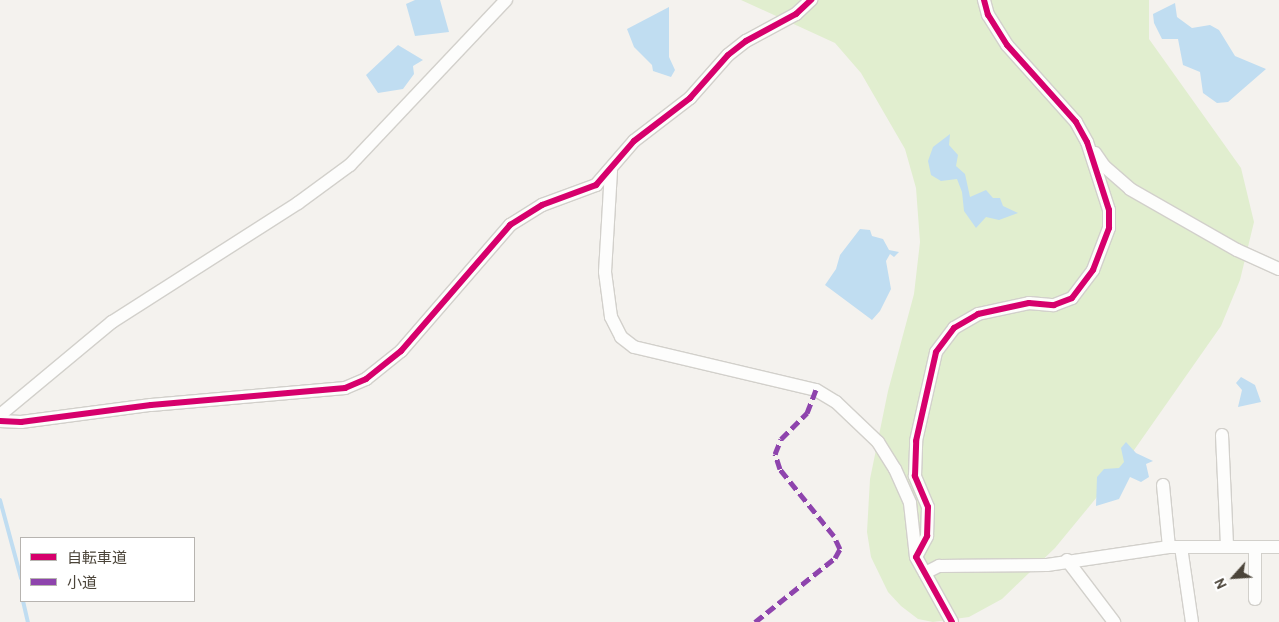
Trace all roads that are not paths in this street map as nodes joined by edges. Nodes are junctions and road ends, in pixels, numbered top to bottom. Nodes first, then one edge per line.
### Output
1 (506, 0) edge
2 (811, 0) edge
3 (984, 0) edge
4 (1087, 142) junction
5 (611, 171) junction
6 (1279, 269) edge
7 (0, 415) edge
8 (0, 421) edge
9 (1222, 435) dead end
10 (1163, 485) dead end
11 (1227, 546) junction
12 (1175, 547) junction
13 (1256, 547) junction
14 (1279, 547) edge
15 (916, 557) junction
16 (1067, 560) junction
17 (925, 573) junction
18 (1255, 599) dead end
19 (952, 622) edge
20 (1114, 622) edge
21 (1192, 622) edge

1 - 7 street
2 - 5 street
3 - 4 street
4 - 6 street
4 - 15 street
5 - 8 street
5 - 15 street
9 - 11 street
10 - 12 street
11 - 12 street
11 - 13 street
12 - 16 street
12 - 21 street
13 - 14 street
13 - 18 street
15 - 17 street
16 - 17 street
16 - 20 street
17 - 19 street

